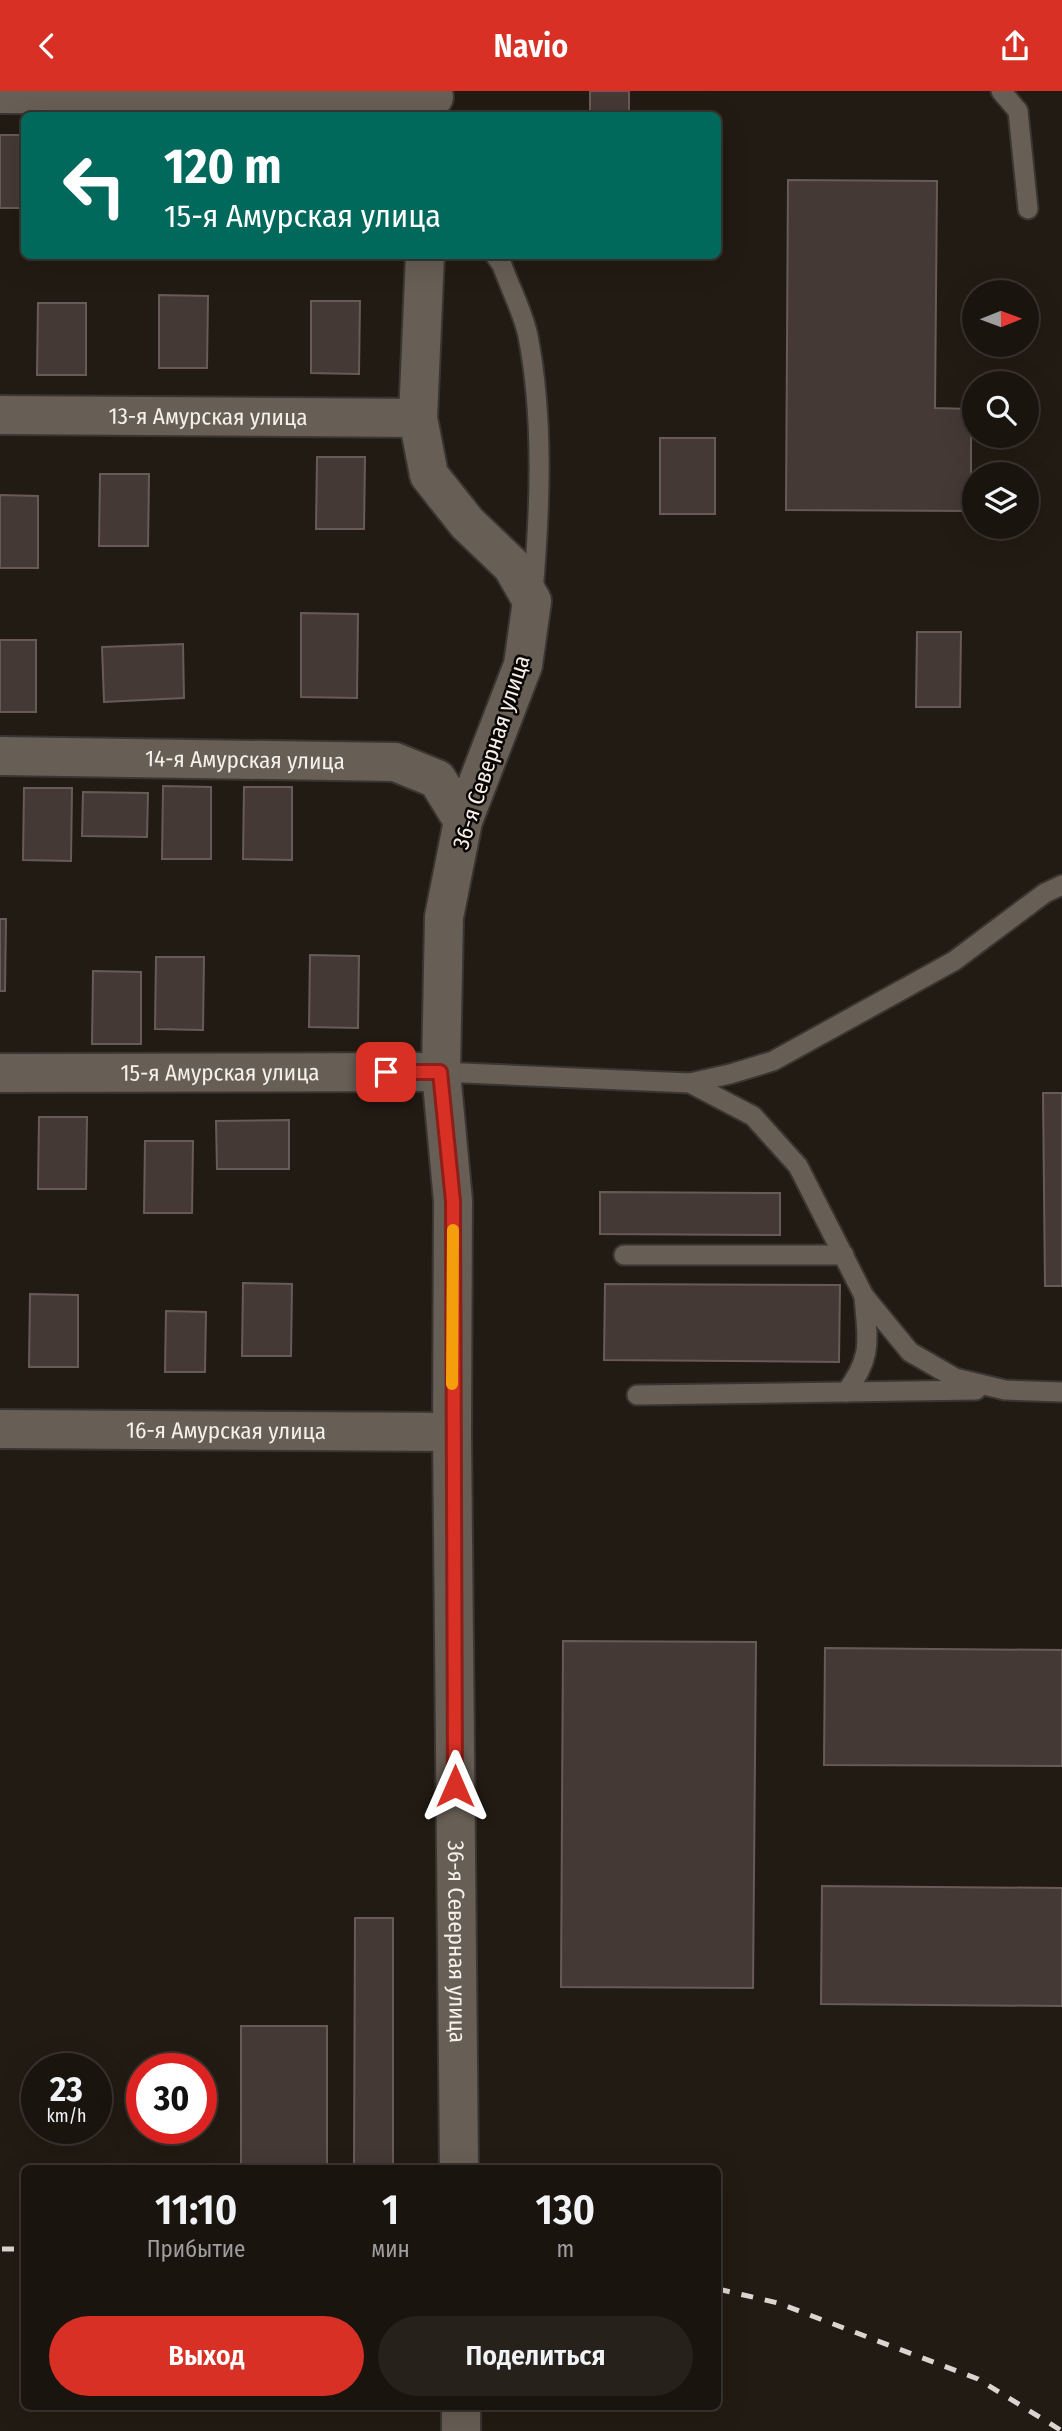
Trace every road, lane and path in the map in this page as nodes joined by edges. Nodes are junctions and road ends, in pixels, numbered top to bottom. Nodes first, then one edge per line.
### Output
1 (1001, 91) edge
2 (0, 94) edge
3 (433, 101) edge
4 (1028, 209) dead end
5 (425, 259) edge
6 (498, 259) edge
7 (0, 415) edge
8 (418, 418) junction
9 (532, 601) junction
10 (0, 756) edge
11 (463, 821) junction
12 (1062, 885) edge
13 (440, 1072) junction
14 (0, 1073) edge
15 (690, 1083) junction
16 (624, 1255) dead end
17 (844, 1255) junction
18 (864, 1296) junction
19 (1005, 1390) junction
20 (845, 1392) junction
21 (1062, 1392) edge
22 (636, 1395) dead end
23 (0, 1429) edge
24 (452, 1432) junction
25 (458, 2165) edge
26 (461, 2410) edge
27 (461, 2431) edge

1 - 4 lane
2 - 3 street
5 - 8 street
6 - 9 lane
7 - 8 street, 13-я Амурская улица
8 - 9 street
9 - 11 street, 36-я Северная улица
10 - 11 street, 14-я Амурская улица
11 - 13 street, 36-я Северная улица
12 - 15 lane
13 - 14 street, 15-я Амурская улица
13 - 15 lane
13 - 24 street, 36-я Северная улица
15 - 17 lane
16 - 17 lane
17 - 18 lane
18 - 19 lane
18 - 20 lane
19 - 20 lane
19 - 21 lane
20 - 22 lane
23 - 24 street, 16-я Амурская улица
24 - 25 street, 36-я Северная улица
26 - 27 street

